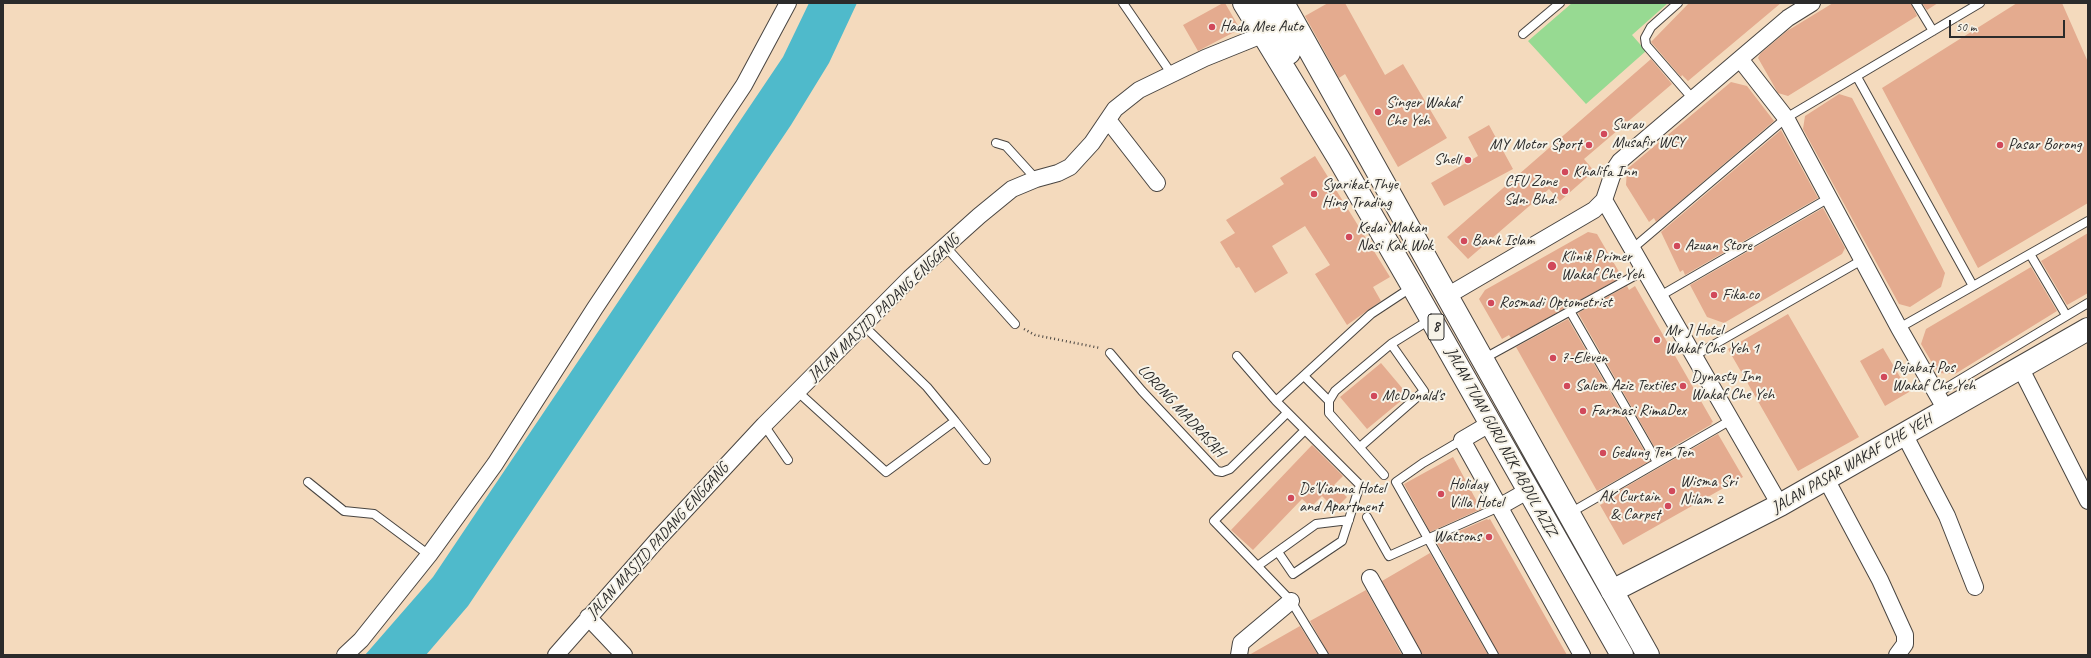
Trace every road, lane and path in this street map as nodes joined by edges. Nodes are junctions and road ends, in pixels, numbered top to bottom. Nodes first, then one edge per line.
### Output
1 (788, 3) edge
2 (1123, 3) edge
3 (1244, 3) edge
4 (1263, 3) edge
5 (1560, 3) edge
6 (1678, 3) edge
7 (1812, 3) edge
8 (1916, 3) edge
9 (1980, 3) edge
10 (1285, 6) edge
11 (1933, 31) junction
12 (1262, 34) junction
13 (1522, 34) dead end
14 (1740, 59) junction
15 (1171, 73) junction
16 (1857, 77) junction
17 (1693, 99) junction
18 (1786, 118) junction
19 (1108, 120) junction
20 (996, 143) dead end
21 (1339, 159) junction
22 (1036, 179) junction
23 (1157, 183) dead end
24 (1828, 198) junction
25 (1604, 200) junction
26 (2088, 221) edge
27 (946, 247) junction
28 (1632, 249) junction
29 (2030, 254) junction
30 (1862, 260) junction
31 (1644, 270) junction
32 (1973, 286) junction
33 (1413, 287) junction
34 (1447, 296) junction
35 (1660, 296) junction
36 (2088, 303) edge
37 (1570, 311) junction
38 (2066, 315) junction
39 (1432, 319) junction
40 (1015, 324) dead end
41 (864, 326) junction
42 (1899, 328) junction
43 (2088, 329) edge
44 (1036, 335) dead end
45 (1391, 344) junction
46 (1110, 353) joint
47 (1237, 356) dead end
48 (1694, 356) junction
49 (1482, 360) junction
50 (2020, 367) junction
51 (1304, 376) junction
52 (798, 392) junction
53 (1276, 401) junction
54 (1329, 401) junction
55 (1941, 402) junction
56 (1287, 413) junction
57 (1731, 420) junction
58 (955, 421) junction
59 (1491, 423) junction
60 (764, 425) junction
61 (1305, 430) junction
62 (1904, 434) junction
63 (1462, 440) junction
64 (1360, 447) junction
65 (788, 460) dead end
66 (986, 460) dead end
67 (1657, 462) junction
68 (1384, 475) dead end
69 (1826, 479) junction
70 (308, 482) dead end
71 (1529, 490) junction
72 (2088, 501) edge
73 (1780, 506) junction
74 (1499, 507) junction
75 (1569, 514) junction
76 (1367, 516) dead end
77 (1349, 520) junction
78 (1428, 538) junction
79 (1278, 552) junction
80 (429, 555) junction
81 (1259, 565) junction
82 (1370, 578) dead end
83 (1975, 587) dead end
84 (1612, 591) junction
85 (1292, 600) junction
86 (588, 617) junction
87 (1615, 653) edge
88 (345, 655) edge
89 (556, 655) edge
90 (624, 655) edge
91 (1240, 655) edge
92 (1324, 655) edge
93 (1413, 655) edge
94 (1494, 655) edge
95 (1582, 655) edge
96 (1648, 655) edge
97 (1898, 655) edge

1 - 80 street
2 - 15 lane
3 - 12 main road, JALAN TUAN GURU NIK ABDUL AZIZ / 8
4 - 21 main road
5 - 13 lane
6 - 17 lane
7 - 14 street
8 - 11 lane
9 - 11 lane
10 - 34 main road, JALAN TUAN GURU NIK ABDUL AZIZ / 8
11 - 16 lane
12 - 15 street, JALAN MASJID PADANG ENGGANG
12 - 21 main road, JALAN TUAN GURU NIK ABDUL AZIZ / 8
14 - 17 street
14 - 18 street
15 - 19 street, JALAN MASJID PADANG ENGGANG
16 - 18 lane
16 - 32 lane
17 - 25 street
18 - 24 street
18 - 28 lane
19 - 22 street, JALAN MASJID PADANG ENGGANG
19 - 23 street
20 - 22 lane
21 - 33 main road, JALAN TUAN GURU NIK ABDUL AZIZ / 8
22 - 27 street, JALAN MASJID PADANG ENGGANG
24 - 30 street
24 - 35 lane
25 - 28 street
25 - 34 street
26 - 29 lane
27 - 40 lane
27 - 41 street, JALAN MASJID PADANG ENGGANG
28 - 31 street
29 - 32 lane
29 - 38 lane
30 - 42 street
30 - 48 lane
31 - 35 street
31 - 37 lane
32 - 42 lane
33 - 39 main road, JALAN TUAN GURU NIK ABDUL AZIZ / 8
33 - 51 lane
34 - 49 main road, JALAN TUAN GURU NIK ABDUL AZIZ / 8
35 - 48 street
36 - 38 lane
37 - 49 lane
37 - 67 lane
38 - 55 lane
39 - 45 lane
39 - 59 main road, JALAN TUAN GURU NIK ABDUL AZIZ / 8
41 - 52 street, JALAN MASJID PADANG ENGGANG
41 - 58 lane
42 - 55 street
43 - 50 main road, JALAN PASAR WAKAF CHE YEH
44 - 46 path
45 - 54 lane
45 - 64 lane
46 - 56 lane, LORONG MADRASAH
47 - 53 lane
48 - 57 street
49 - 75 main road, JALAN TUAN GURU NIK ABDUL AZIZ / 8
50 - 55 main road, JALAN PASAR WAKAF CHE YEH
50 - 72 street
51 - 53 lane
51 - 54 lane
52 - 58 lane
52 - 60 street, JALAN MASJID PADANG ENGGANG
53 - 56 lane
54 - 64 lane
55 - 62 main road, JALAN PASAR WAKAF CHE YEH
56 - 61 lane
57 - 67 lane
57 - 73 street
58 - 66 lane
59 - 63 street
59 - 71 main road, JALAN TUAN GURU NIK ABDUL AZIZ / 8
60 - 65 lane
60 - 86 street, JALAN MASJID PADANG ENGGANG
61 - 77 lane
61 - 81 lane
62 - 69 main road, JALAN PASAR WAKAF CHE YEH
62 - 83 street
63 - 74 street
63 - 78 lane
64 - 68 lane
67 - 75 lane
69 - 73 main road, JALAN PASAR WAKAF CHE YEH
69 - 97 street
70 - 80 lane
71 - 74 street
71 - 87 main road, JALAN TUAN GURU NIK ABDUL AZIZ / 8
73 - 84 main road, JALAN PASAR WAKAF CHE YEH
74 - 78 lane
74 - 95 street
75 - 84 main road, JALAN TUAN GURU NIK ABDUL AZIZ / 8
76 - 78 lane
77 - 79 lane
77 - 79 lane
78 - 94 lane
79 - 81 lane
80 - 88 street
81 - 85 lane
82 - 93 street
84 - 96 main road, JALAN TUAN GURU NIK ABDUL AZIZ / 8
85 - 91 street
85 - 92 lane
86 - 89 street, JALAN MASJID PADANG ENGGANG
86 - 90 street

